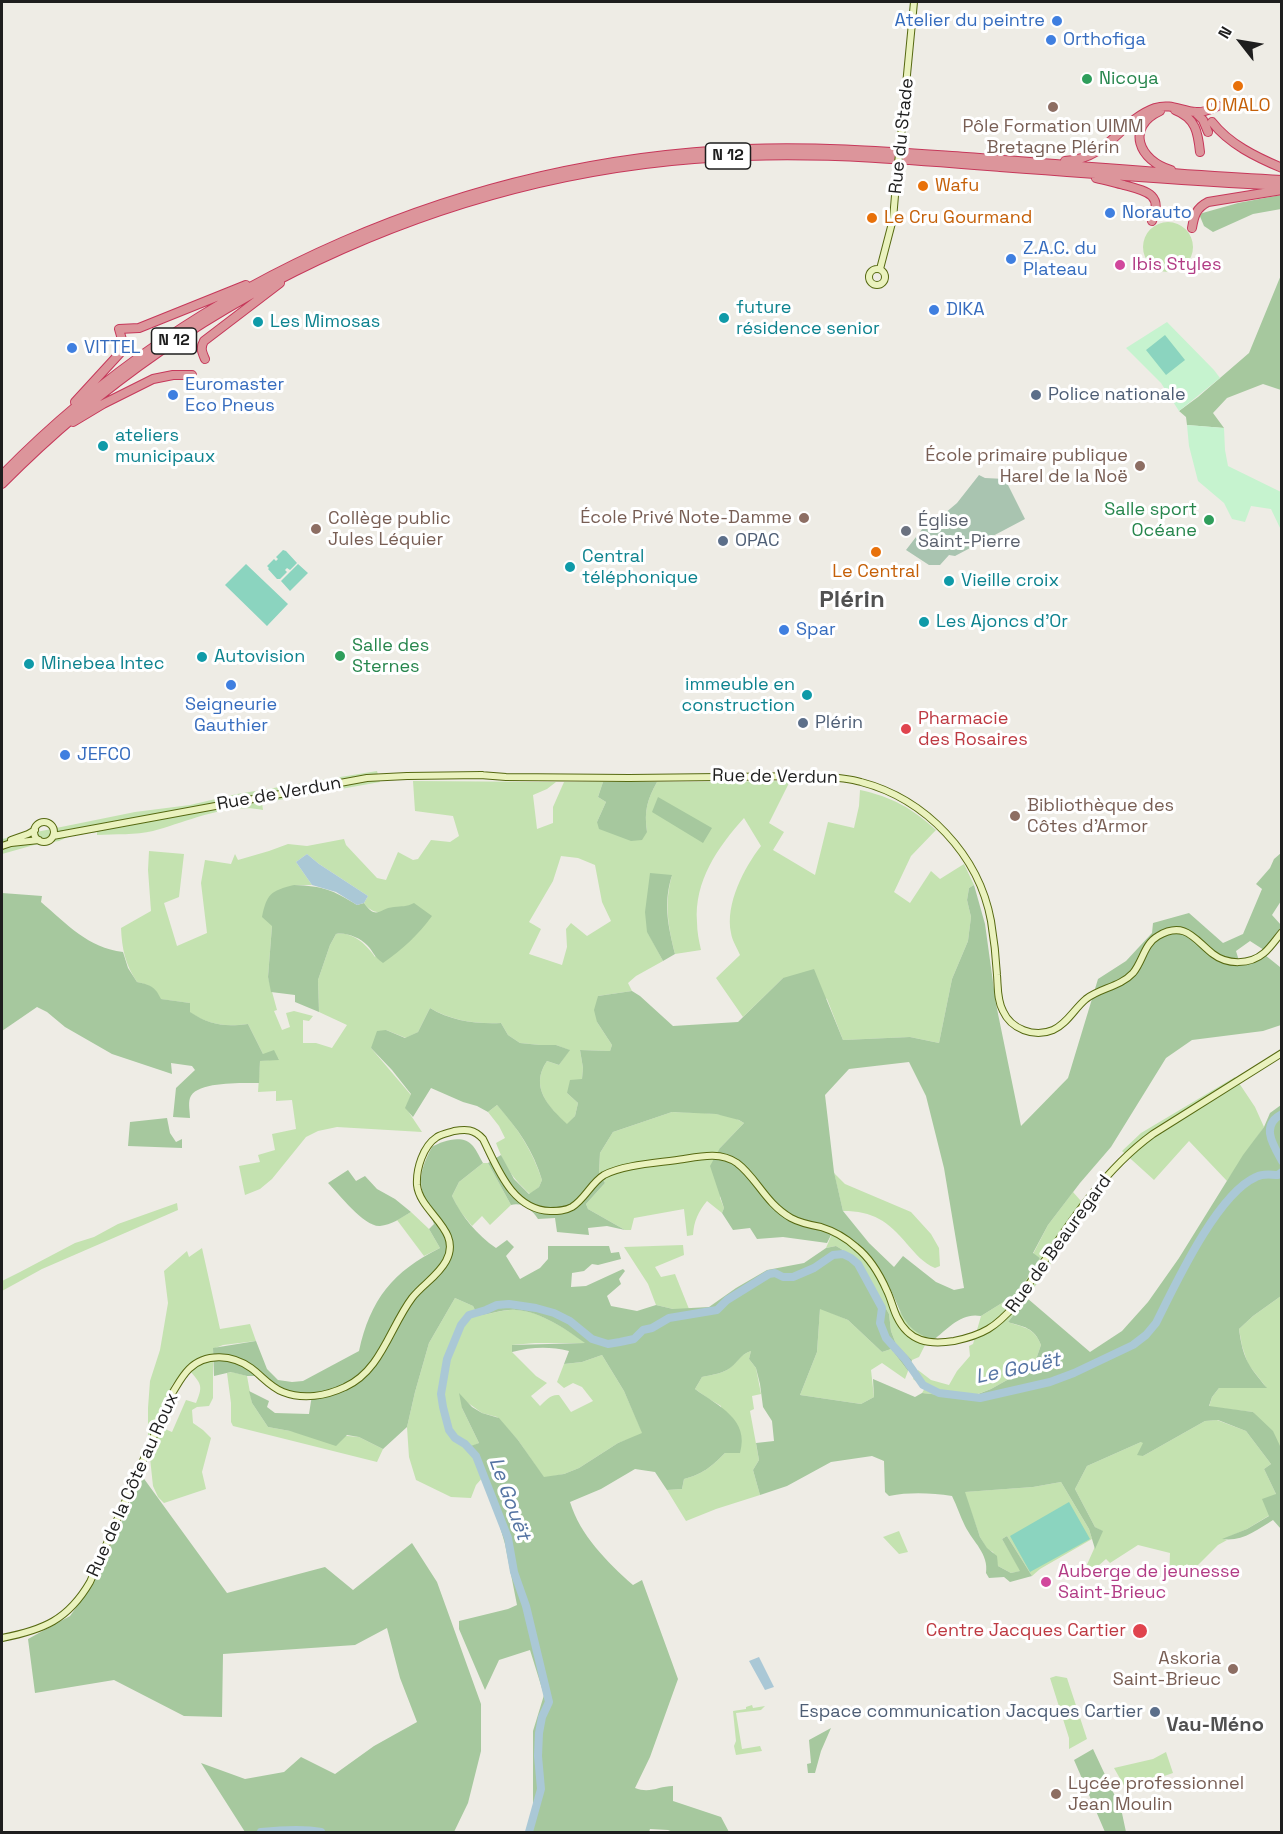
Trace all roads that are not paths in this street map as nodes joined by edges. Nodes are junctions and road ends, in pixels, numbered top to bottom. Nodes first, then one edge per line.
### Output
1 (914, 2) edge
2 (1218, 106) dead end
3 (1195, 112) junction
4 (1212, 122) dead end
5 (1208, 132) dead end
6 (1200, 153) dead end
7 (1031, 162) junction
8 (1281, 168) edge
9 (1078, 173) junction
10 (1181, 174) junction
11 (1281, 180) edge
12 (1281, 188) edge
13 (1152, 221) dead end
14 (1192, 228) dead end
15 (880, 269) dead end
16 (298, 270) junction
17 (265, 279) junction
18 (205, 359) dead end
19 (192, 375) dead end
20 (61, 428) junction
21 (48, 430) junction
22 (2, 475) edge
23 (2, 484) edge
24 (53, 827) junction
25 (35, 830) junction
26 (79, 830) junction
27 (53, 836) junction
28 (39, 840) junction
29 (2, 845) edge
30 (1281, 932) edge
31 (1281, 1053) edge
32 (895, 1308) joint
33 (2, 1638) edge

1 - 15 main road, Rue du Stade, bridge
2 - 3 highway
3 - 5 highway
3 - 7 highway
4 - 8 highway
6 - 10 highway
7 - 10 highway, N 12
7 - 17 highway, N 12
9 - 12 highway, N 12
9 - 13 highway
9 - 16 highway, N 12
10 - 11 highway, N 12
12 - 14 highway
16 - 18 highway
16 - 20 highway, N 12
17 - 21 highway, N 12
17 - 21 highway
19 - 20 highway
20 - 23 highway, N 12
21 - 22 highway, N 12
24 - 25 main road
24 - 26 main road, Rue de Verdun
24 - 27 main road
25 - 28 main road
25 - 29 main road
26 - 27 main road, Rue de Verdun
26 - 30 main road, Rue de Verdun
27 - 28 main road
28 - 29 main road
31 - 32 main road, Rue de Beauregard
32 - 33 main road, Rue de la Côte au Roux

